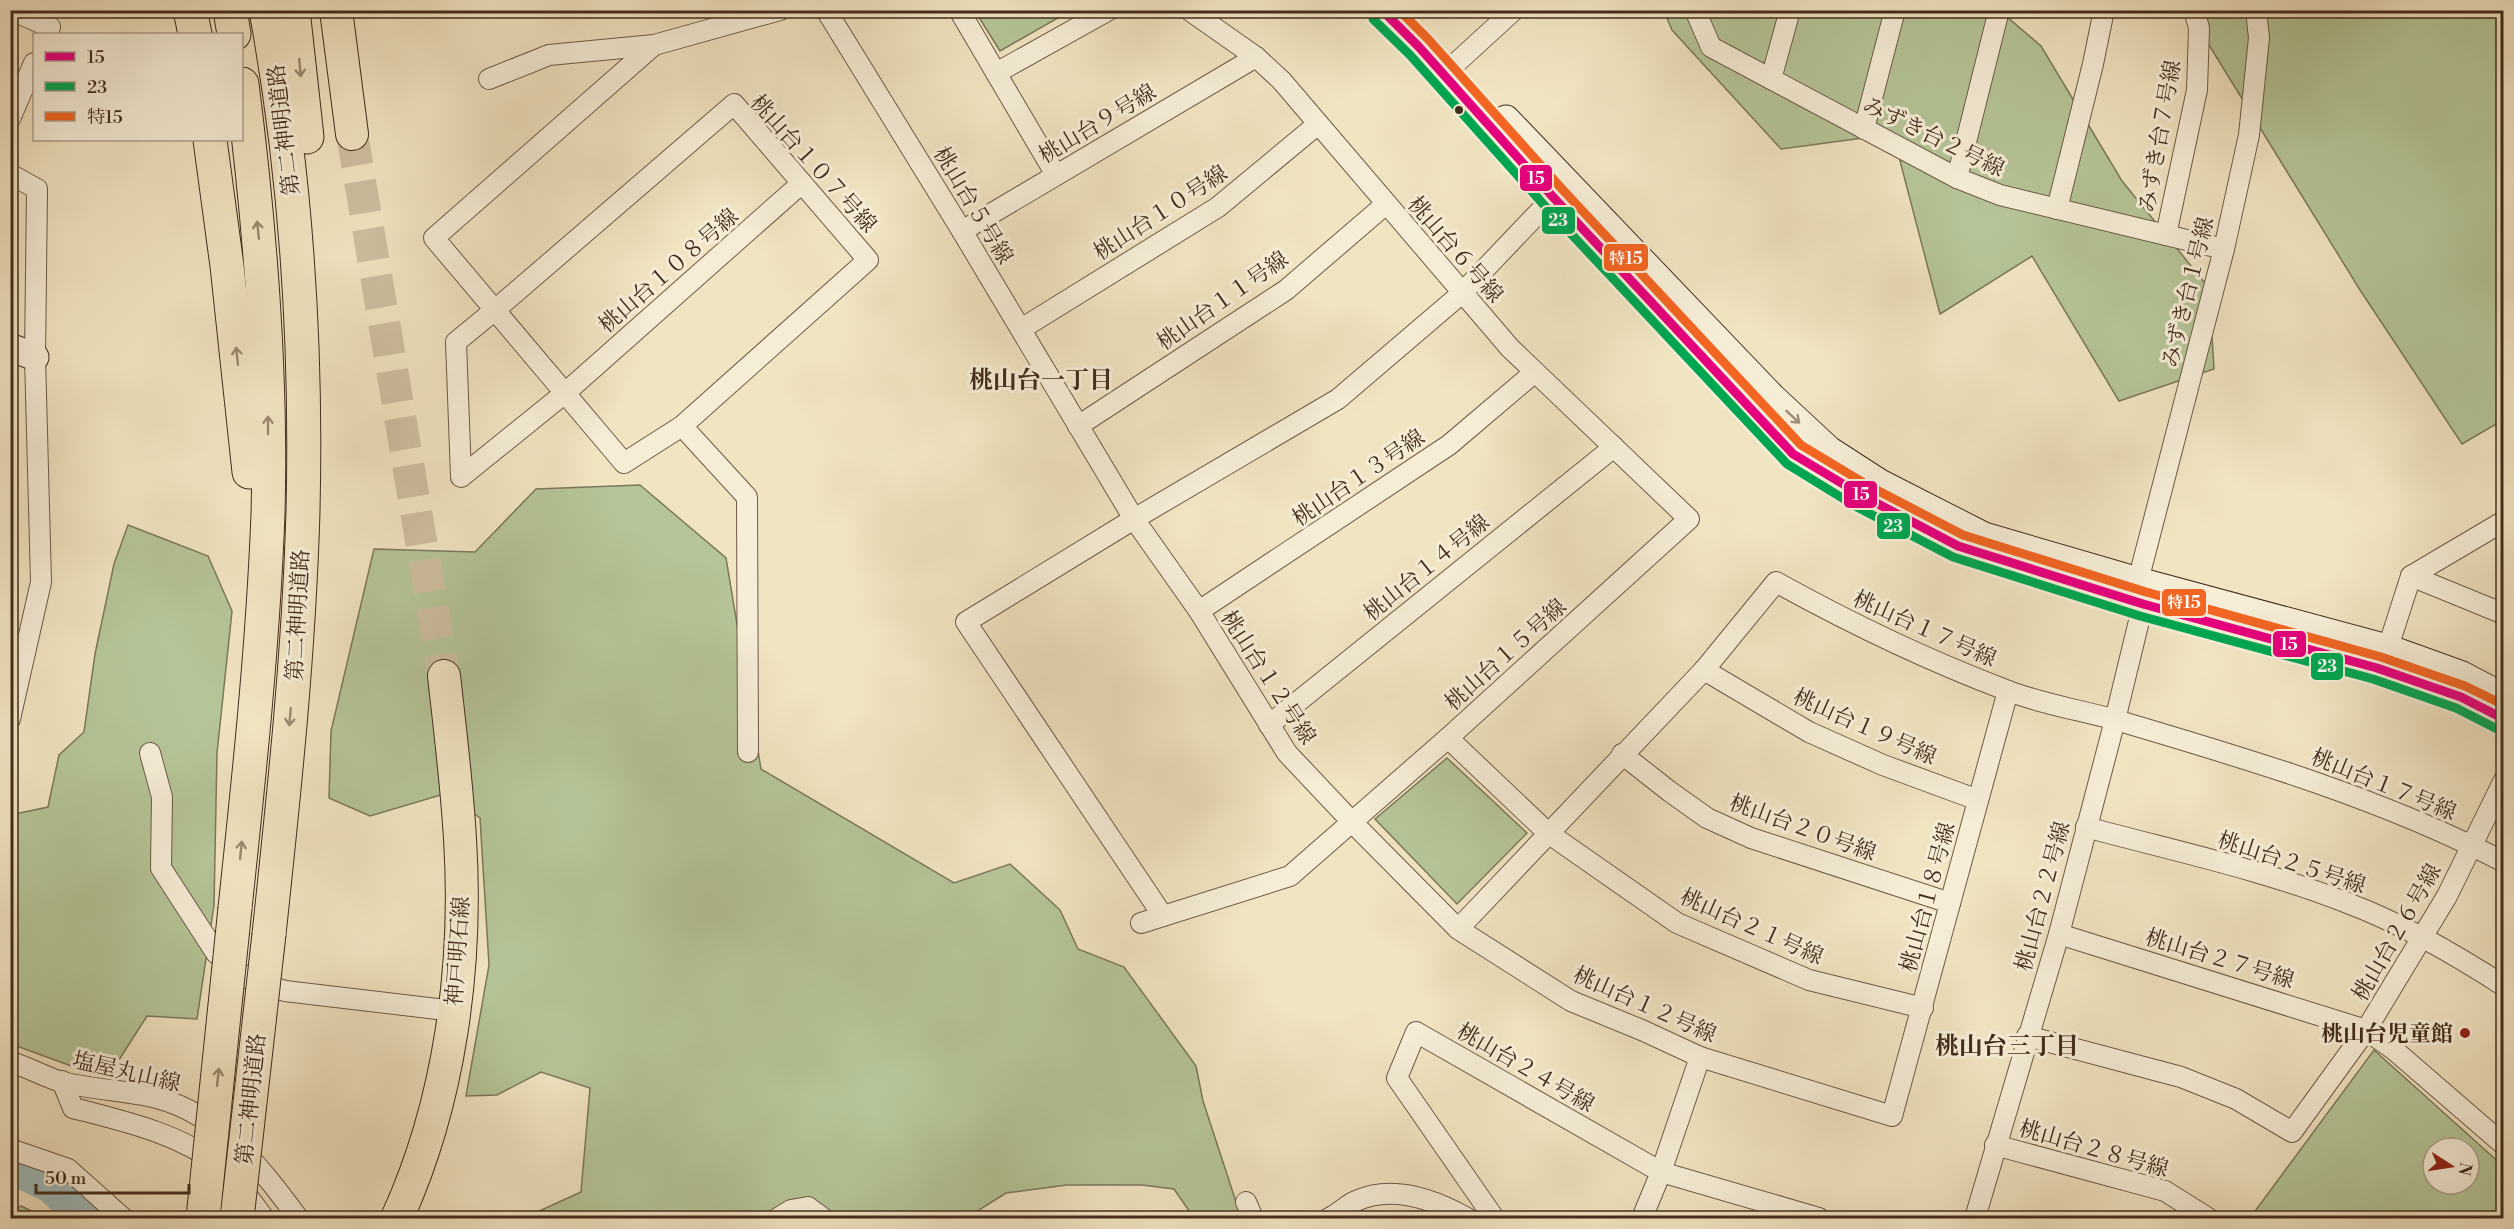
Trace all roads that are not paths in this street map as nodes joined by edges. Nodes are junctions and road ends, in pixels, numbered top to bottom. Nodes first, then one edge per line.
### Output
1 (11, 10) edge
2 (190, 10) edge
3 (230, 10) edge
4 (266, 10) edge
5 (293, 10) edge
6 (336, 10) edge
7 (780, 10) edge
8 (826, 10) edge
9 (959, 10) edge
10 (1108, 10) edge
11 (1189, 10) edge
12 (1381, 10) edge
13 (1405, 10) edge
14 (1514, 10) edge
15 (1695, 10) edge
16 (1790, 10) edge
17 (1895, 10) edge
18 (1999, 10) edge
19 (2104, 10) edge
20 (2194, 10) edge
21 (2256, 10) edge
22 (47, 33) edge
23 (195, 33) edge
24 (234, 33) edge
25 (654, 45) junction
26 (1256, 57) junction
27 (33, 65) edge
28 (1449, 70) junction
29 (996, 73) junction
30 (489, 79) dead end
31 (1771, 79) junction
32 (243, 93) edge
33 (10, 119) edge
34 (1318, 124) junction
35 (1864, 129) junction
36 (352, 134) tunnel mouth
37 (210, 141) edge
38 (10, 174) edge
39 (1056, 176) junction
40 (1958, 178) junction
41 (802, 183) junction
42 (1560, 190) junction
43 (1386, 204) junction
44 (2057, 209) junction
45 (962, 231) junction
46 (2166, 235) junction
47 (2224, 249) junction
48 (1461, 294) junction
49 (495, 310) junction
50 (1020, 329) junction
51 (23, 352) edge
52 (1535, 372) junction
53 (565, 393) junction
54 (682, 426) junction
55 (1078, 426) junction
56 (1614, 447) junction
57 (1134, 519) junction
58 (1689, 519) joint
59 (2504, 521) edge
60 (2411, 576) junction
61 (2143, 590) junction
62 (299, 605) junction
63 (1198, 612) junction
64 (2504, 614) edge
65 (2384, 659) junction
66 (1704, 670) junction
67 (444, 676) tunnel mouth
68 (2008, 691) junction
69 (2504, 697) edge
70 (255, 707) junction
71 (10, 719) edge
72 (2504, 719) edge
73 (2115, 720) junction
74 (1269, 724) junction
75 (1448, 738) junction
76 (748, 752) dead end
77 (150, 753) dead end
78 (1622, 754) junction
79 (2504, 780) edge
80 (1978, 800) junction
81 (1352, 822) junction
82 (2086, 827) junction
83 (1548, 833) junction
84 (2472, 846) junction
85 (2504, 862) edge
86 (1950, 903) junction
87 (1163, 916) junction
88 (1142, 922) dead end
89 (1458, 929) junction
90 (2059, 934) junction
91 (2421, 938) junction
92 (2504, 986) edge
93 (1923, 1008) junction
94 (454, 1011) junction
95 (2366, 1030) junction
96 (2027, 1036) junction
97 (1700, 1057) junction
98 (10, 1062) edge
99 (62, 1082) junction
100 (1892, 1116) joint
101 (1995, 1145) junction
102 (2504, 1145) edge
103 (10, 1149) edge
104 (1661, 1172) junction
105 (123, 1218) edge
106 (203, 1218) edge
107 (237, 1218) edge
108 (264, 1218) edge
109 (298, 1218) edge
110 (397, 1218) edge
111 (778, 1218) edge
112 (823, 1218) edge
113 (1329, 1218) edge
114 (1467, 1218) edge
115 (1494, 1218) edge
116 (1642, 1218) edge
117 (1819, 1218) edge
118 (1975, 1218) edge
119 (2208, 1218) edge

1 - 22 street
2 - 23 highway
3 - 24 highway
4 - 62 highway, 第二神明道路
5 -> 62 highway
6 - 36 main road
7 - 25 street
8 - 45 street, 桃山台５号線
9 - 29 street
10 - 29 street
11 - 26 street, 桃山台６号線
12 - 28 street
13 - 28 street
14 - 28 street
15 - 31 street, みずき台２号線
16 - 31 street
17 - 35 street
18 - 40 street
19 - 44 street
20 - 46 street, みずき台７号線
21 - 47 street, みずき台１号線
25 - 30 street
25 - 49 street, 桃山台１０７号線
26 - 34 street, 桃山台６号線
26 - 39 street, 桃山台９号線
27 - 33 street
28 - 42 street
29 - 39 street
31 - 35 street, みずき台２号線
70 -> 32 highway, 第二神明道路
34 - 43 street, 桃山台６号線
34 - 50 street, 桃山台１０号線
35 - 40 street, みずき台２号線
70 -> 37 highway
38 - 51 street
39 - 45 street, 桃山台９号線
40 - 44 street, みずき台２号線
41 - 49 street, 桃山台１０７号線
41 - 53 street, 桃山台１０８号線
41 - 54 street, 桃山台１０７号線
42 - 48 street
42 - 61 street
43 - 48 street, 桃山台６号線
43 - 55 street, 桃山台１１号線
44 - 46 street, みずき台２号線
45 - 50 street, 桃山台５号線
46 - 47 street, みずき台２号線
47 - 61 street, みずき台１号線
48 - 52 street, 桃山台６号線
48 - 57 street
49 - 53 street, 桃山台１０７号線
49 - 53 street, 桃山台１０８号線
50 - 55 street, 桃山台５号線
51 - 71 street
52 - 56 street, 桃山台６号線
52 - 63 street, 桃山台１３号線
53 - 54 street, 桃山台１０７号線
54 - 76 street
55 - 57 street, 桃山台１２号線
56 - 58 street, 桃山台６号線
56 - 74 street, 桃山台１４号線
57 - 63 street, 桃山台１２号線
57 - 87 street
58 - 75 street, 桃山台１５号線
59 - 60 street
60 - 64 street
60 - 65 street
61 - 65 street
61 - 73 street, 桃山台２２号線
62 -> 107 highway, 第二神明道路, bridge
63 - 74 street, 桃山台１２号線
65 - 69 street
65 - 72 street
66 - 68 street, 桃山台１７号線
66 - 78 street, 桃山台１７号線
66 - 80 street, 桃山台１９号線
67 - 94 main road, 神戸明石線
68 - 73 street, 桃山台１７号線
68 - 80 street, 桃山台１８号線
106 -> 70 highway, 第二神明道路, bridge
73 - 82 street, 桃山台２２号線
73 - 84 street, 桃山台１７号線
74 - 81 street, 桃山台１２号線
75 - 81 street, 桃山台１５号線
75 - 83 street, 桃山台２１号線
77 - 94 street
78 - 83 street, 桃山台１７号線
78 - 86 street, 桃山台２０号線
79 - 84 street, 桃山台２６号線
80 - 86 street, 桃山台１８号線
81 - 87 street, 桃山台１５号線
81 - 89 street, 桃山台１２号線
82 - 90 street, 桃山台２２号線
82 - 91 street, 桃山台２５号線
83 - 89 street, 桃山台１７号線
83 - 93 street, 桃山台２１号線
84 - 85 street, 桃山台１７号線
84 - 91 street, 桃山台２６号線
86 - 93 street, 桃山台１８号線
87 - 88 street, 桃山台１５号線
89 - 97 street, 桃山台１２号線
90 - 95 street, 桃山台２７号線
90 - 96 street, 桃山台２２号線
91 - 92 street, 桃山台２５号線
91 - 95 street, 桃山台２６号線
93 - 100 street, 桃山台１８号線
94 - 110 main road, 神戸明石線
95 - 96 street, 桃山台２６号線
95 - 102 street, 桃山台２７号線
96 - 101 street, 桃山台２２号線
97 - 100 street, 桃山台１２号線
97 - 104 street
98 - 99 street, 塩屋丸山線
99 - 108 street
99 - 109 street, 塩屋丸山線
101 - 118 street, 桃山台２２号線
101 - 119 street, 桃山台２８号線
103 - 105 street
104 - 115 street, 桃山台２４号線
104 - 116 street
104 - 117 street, 桃山台２４号線
111 - 112 street
113 - 114 street

